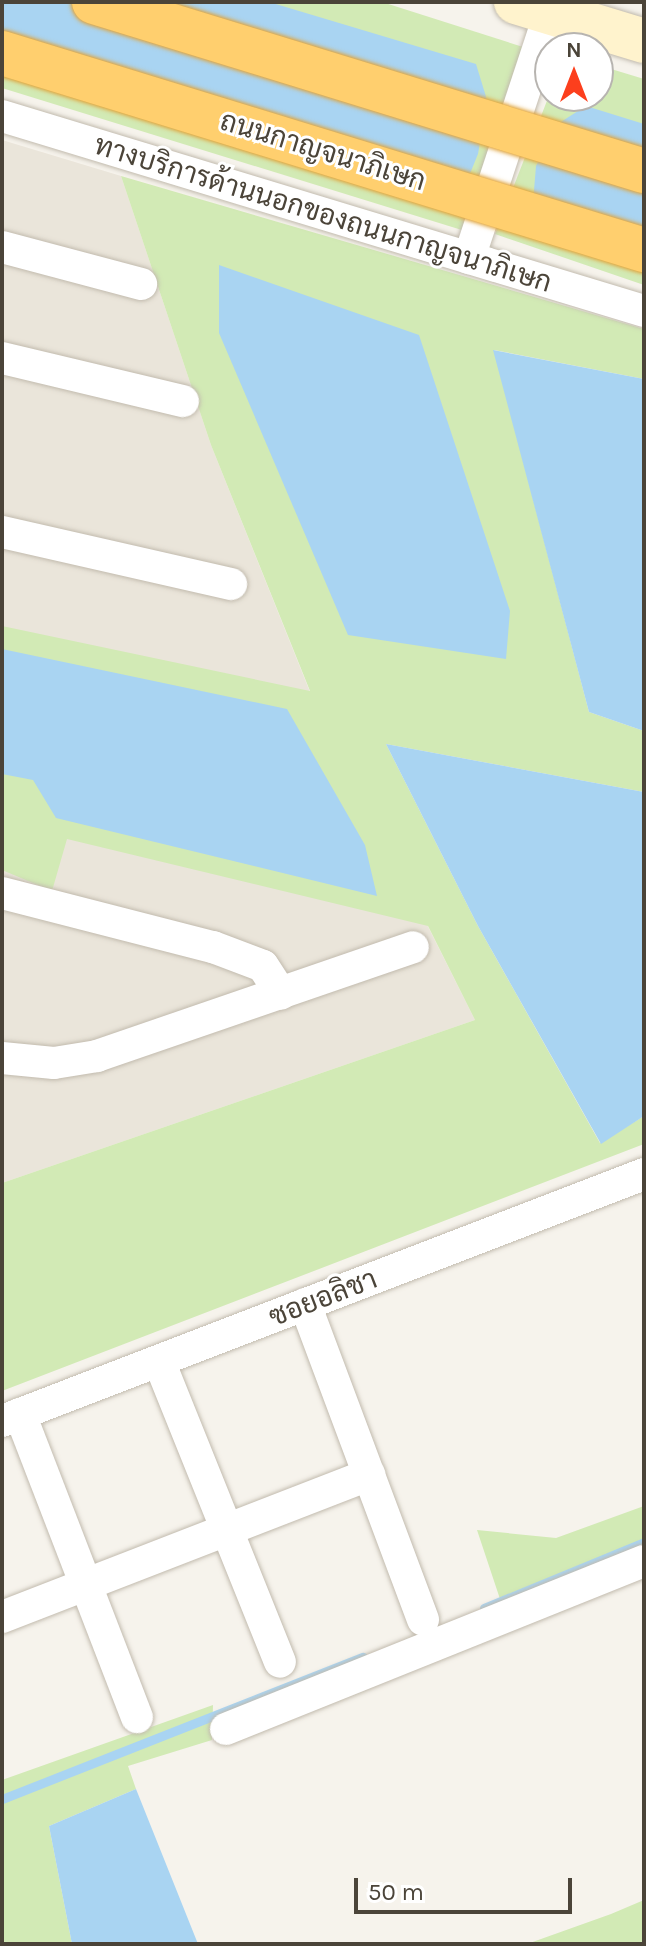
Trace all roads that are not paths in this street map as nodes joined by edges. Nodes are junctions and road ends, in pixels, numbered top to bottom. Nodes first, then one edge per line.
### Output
1 (94, 2) edge
2 (533, 7) edge
3 (644, 41) edge
4 (2, 53) edge
5 (2, 116) edge
6 (644, 171) edge
7 (2, 247) edge
8 (644, 250) edge
9 (469, 258) junction
10 (141, 284) dead end
11 (644, 311) edge
12 (2, 358) edge
13 (183, 401) dead end
14 (2, 532) edge
15 (231, 584) dead end
16 (2, 893) edge
17 (413, 947) dead end
18 (281, 994) junction
19 (2, 1058) edge
20 (644, 1174) edge
21 (305, 1304) junction
22 (159, 1361) junction
23 (11, 1418) edge
24 (369, 1475) junction
25 (227, 1530) junction
26 (644, 1561) edge
27 (86, 1584) junction
28 (2, 1617) edge
29 (423, 1620) dead end
30 (280, 1662) dead end
31 (137, 1717) dead end
32 (226, 1729) dead end

1 - 6 highway, bridge
2 - 3 main road
2 - 9 street
4 - 8 highway, ถนนกาญจนาภิเษก, bridge
5 - 9 street, ทางบริการด้านนอกของถนนกาญจนาภิเษก
7 - 10 street
9 - 11 street, ทางบริการด้านนอกของถนนกาญจนาภิเษก
12 - 13 street
14 - 15 street
16 - 18 street
17 - 18 street
18 - 19 street
20 - 21 street, ซอยอลิชา
21 - 22 street, ซอยอลิชา
21 - 24 street
22 - 23 street, ซอยอลิชา
22 - 25 street
23 - 27 street
24 - 25 street
24 - 29 street
25 - 27 street
25 - 30 street
26 - 32 street
27 - 28 street
27 - 31 street

